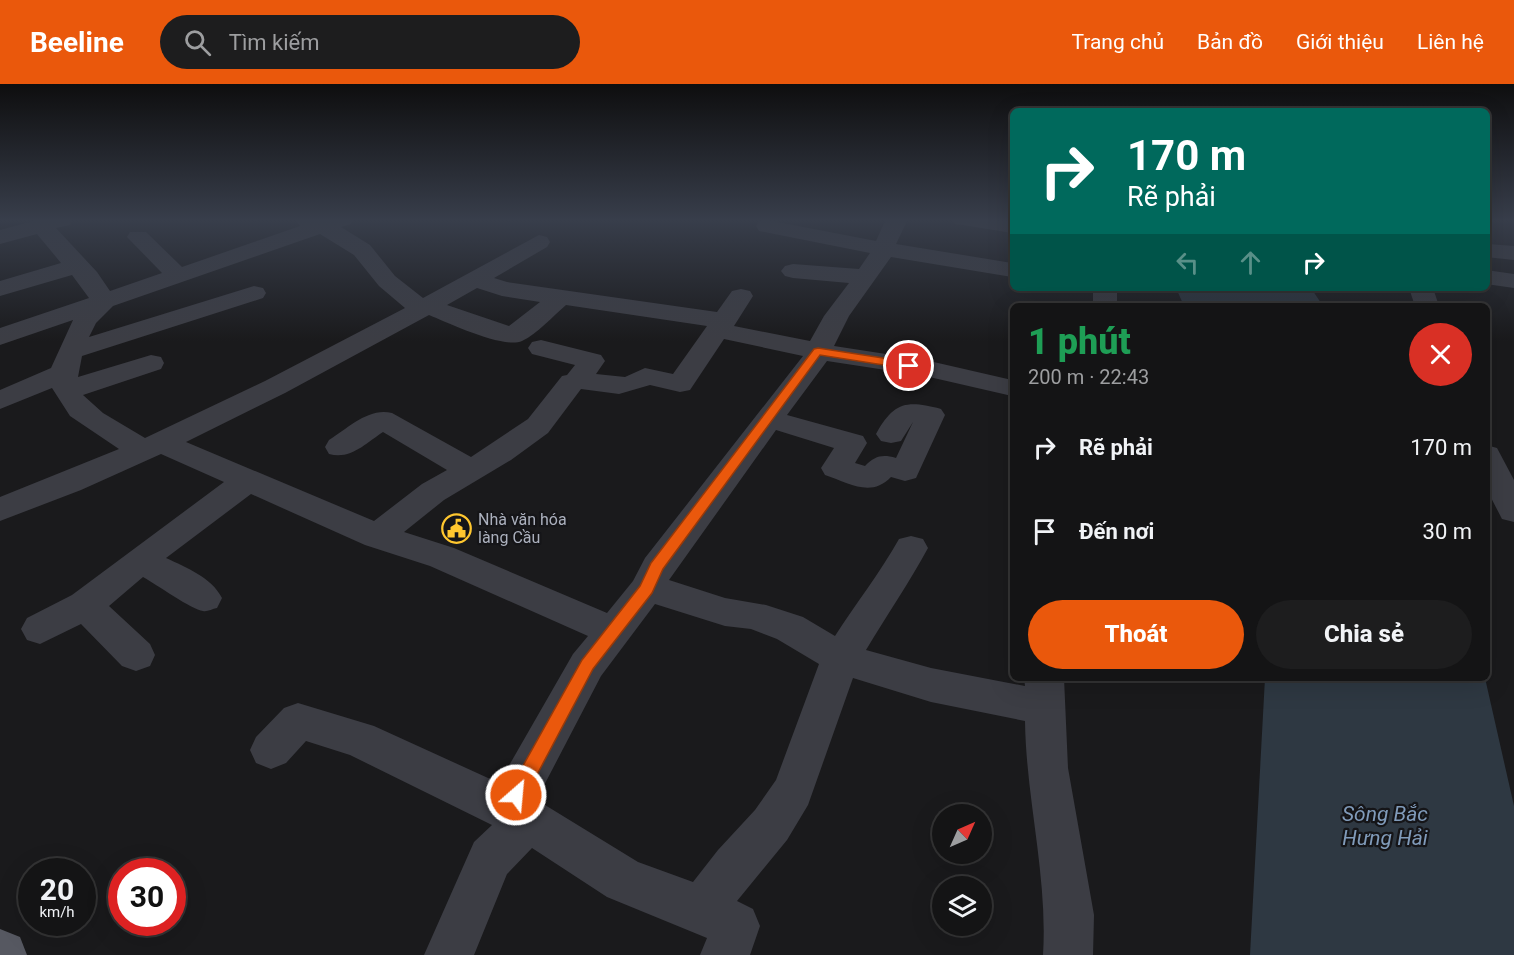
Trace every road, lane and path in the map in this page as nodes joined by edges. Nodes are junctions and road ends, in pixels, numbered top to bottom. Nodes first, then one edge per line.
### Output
1 (73, 260) edge
2 (161, 260) edge
3 (219, 260) edge
4 (370, 260) edge
5 (509, 260) edge
6 (837, 260) edge
7 (874, 260) edge
8 (951, 260) edge
9 (76, 266) junction
10 (1010, 270) edge
11 (793, 271) dead end
12 (178, 276) junction
13 (1490, 278) edge
14 (476, 279) junction
15 (1514, 281) edge
16 (0, 289) edge
17 (254, 293) dead end
18 (741, 296) dead end
19 (561, 297) junction
20 (104, 302) junction
21 (425, 307) junction
22 (722, 325) junction
23 (0, 337) edge
24 (541, 348) dead end
25 (818, 351) junction
26 (151, 363) dead end
27 (67, 371) junction
28 (577, 380) junction
29 (1010, 388) edge
30 (0, 400) edge
31 (769, 419) junction
32 (891, 434) dead end
33 (153, 447) junction
34 (340, 447) dead end
35 (1490, 456) edge
36 (1514, 458) edge
37 (1490, 462) edge
38 (469, 469) junction
39 (248, 480) junction
40 (0, 510) edge
41 (1514, 511) edge
42 (377, 536) junction
43 (911, 548) dead end
44 (140, 560) junction
45 (646, 589) junction
46 (204, 598) dead end
47 (85, 604) junction
48 (39, 629) dead end
49 (615, 632) junction
50 (136, 655) dead end
51 (841, 657) junction
52 (1044, 692) edge
53 (271, 750) dead end
54 (529, 819) junction
55 (702, 910) junction
56 (449, 955) edge
57 (725, 955) edge
58 (1068, 955) edge

1 - 9 street
2 - 12 street
3 - 12 street
4 - 21 street
5 - 14 street
6 - 11 street
7 - 25 street
8 - 10 street
9 - 16 street
9 - 20 street
12 - 20 street
13 - 15 street
14 - 19 street
14 - 21 street
17 - 27 street
18 - 22 street
19 - 21 street
19 - 22 street
20 - 23 street
20 - 27 street
21 - 33 street
22 - 25 street
22 - 28 street
24 - 28 street
25 - 29 street
25 - 31 street
26 - 27 street
27 - 30 street
27 - 33 street
28 - 38 street
31 - 32 street
31 - 45 street
33 - 39 street
33 - 40 street
34 - 38 street
35 - 36 street
37 - 41 street
38 - 42 street
39 - 42 street
39 - 44 street
42 - 49 street
43 - 51 street
44 - 46 street
44 - 47 street
45 - 49 street
45 - 51 street
47 - 48 street
47 - 50 street
49 - 54 street
51 - 52 street
51 - 55 street
52 - 58 street
53 - 54 street
54 - 55 street
54 - 56 street
55 - 57 street

